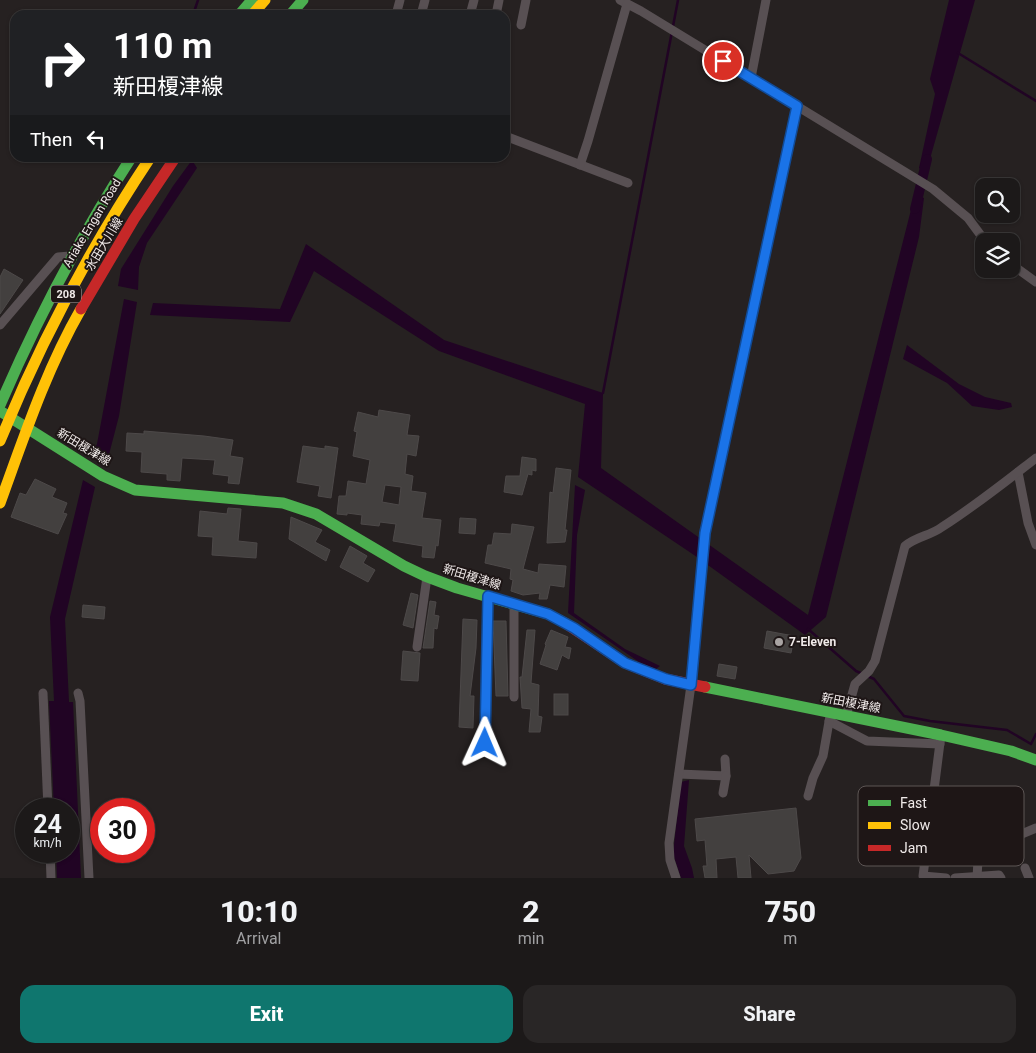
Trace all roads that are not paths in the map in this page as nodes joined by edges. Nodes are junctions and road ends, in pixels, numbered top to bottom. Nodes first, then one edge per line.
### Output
1 (252, 0) edge
2 (265, 0) edge
3 (272, 0) edge
4 (303, 0) edge
5 (526, 0) edge
6 (766, 0) edge
7 (623, 2) edge
8 (243, 10) edge
9 (256, 10) edge
10 (264, 10) edge
11 (294, 10) edge
12 (521, 25) dead end
13 (751, 78) junction
14 (797, 106) junction
15 (510, 138) edge
16 (128, 162) edge
17 (140, 162) edge
18 (147, 162) edge
19 (172, 162) edge
20 (580, 165) junction
21 (628, 184) dead end
22 (979, 233) edge
23 (70, 256) junction
24 (1020, 270) edge
25 (1036, 282) edge
26 (0, 325) edge
27 (0, 405) edge
28 (0, 412) edge
29 (0, 425) edge
30 (27, 428) junction
31 (0, 441) edge
32 (1036, 458) edge
33 (1018, 472) junction
34 (0, 503) edge
35 (1036, 508) edge
36 (1026, 510) junction
37 (1036, 545) edge
38 (427, 577) junction
39 (488, 596) junction
40 (514, 604) junction
41 (416, 648) dead end
42 (691, 685) junction
43 (44, 693) dead end
44 (78, 693) dead end
45 (514, 697) dead end
46 (846, 716) junction
47 (830, 717) junction
48 (940, 740) junction
49 (485, 743) dead end
50 (725, 759) dead end
51 (1036, 760) edge
52 (679, 774) junction
53 (726, 776) junction
54 (934, 786) edge
55 (723, 793) dead end
56 (808, 796) dead end
57 (48, 798) edge
58 (1036, 828) edge
59 (1024, 833) edge
60 (51, 863) edge
61 (924, 866) edge
62 (1025, 868) dead end
63 (977, 877) edge
64 (52, 878) edge
65 (89, 878) edge
66 (676, 878) edge
67 (946, 878) edge
68 (955, 878) edge
69 (1001, 878) edge
70 (1029, 878) edge

1 - 8 main road
2 - 9 main road
3 - 10 main road
4 - 11 main road
5 - 12 street
6 - 13 street
7 - 13 street
7 - 20 street
13 - 14 street
14 - 22 street
14 - 42 street
15 - 20 street
16 - 23 main road, 水田大川線
17 - 29 main road, Ariake Engan Road / 208
18 - 31 main road, Ariake Engan Road / 208, bridge
19 - 30 main road, 水田大川線
20 - 21 street
23 - 26 street
23 - 27 main road, 水田大川線
24 - 25 street
28 - 30 main road
30 - 34 main road, 水田大川線
30 - 38 main road, 新田榎津線
32 - 33 street
33 - 36 street
33 - 46 street
35 - 36 street
36 - 37 street
38 - 39 main road, 新田榎津線
38 - 41 street
39 - 40 main road, 新田榎津線
39 - 49 street
40 - 42 main road, 新田榎津線
40 - 45 street
42 - 47 main road, 新田榎津線
42 - 52 street
43 - 57 street
44 - 65 street
46 - 47 main road, 新田榎津線
46 - 48 main road, 新田榎津線
47 - 48 street
47 - 56 street
48 - 51 main road, 新田榎津線
48 - 54 street
50 - 53 street
52 - 53 street
52 - 66 street
53 - 55 street
58 - 59 street
60 - 64 street
61 - 67 street
62 - 70 street
63 - 68 street
63 - 69 street

